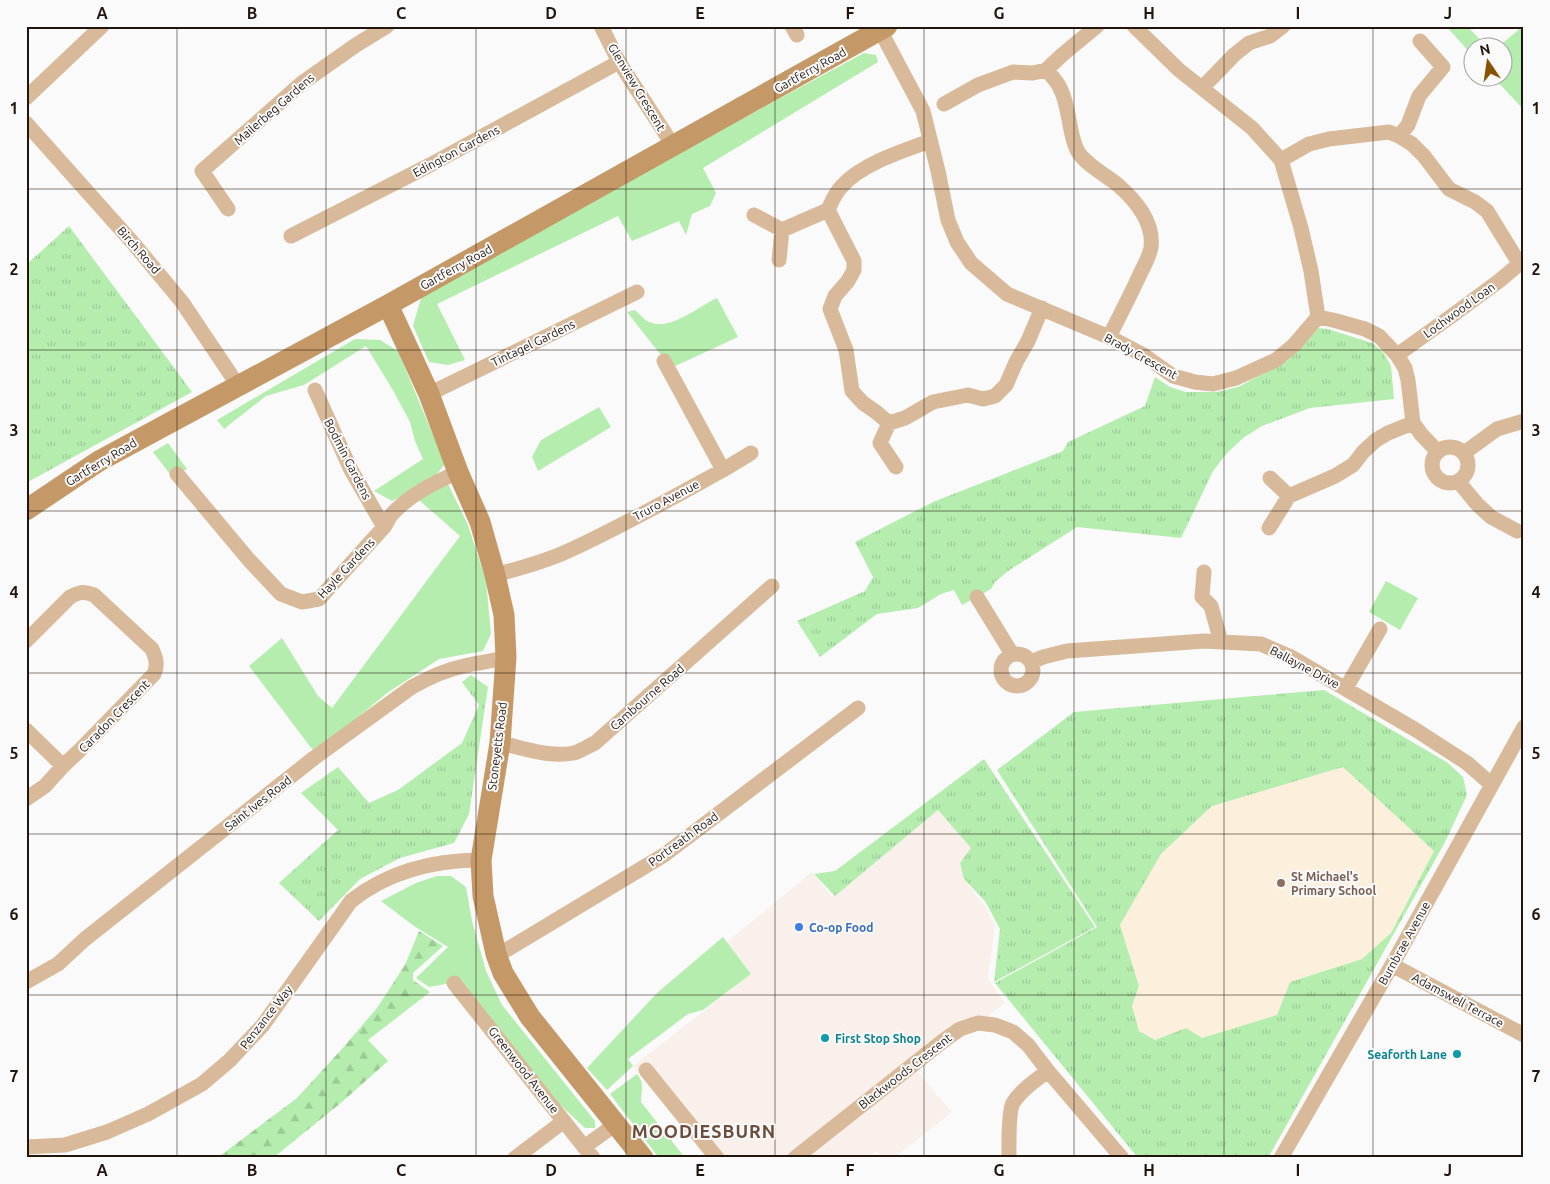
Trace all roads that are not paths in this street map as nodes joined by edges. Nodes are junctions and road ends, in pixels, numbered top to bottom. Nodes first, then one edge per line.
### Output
1 (102, 26) edge
2 (386, 26) edge
3 (601, 26) edge
4 (1096, 26) edge
5 (1134, 26) edge
6 (1283, 26) edge
7 (884, 28) edge
8 (1420, 41) dead end
9 (619, 62) junction
10 (1046, 70) junction
11 (1203, 87) junction
12 (26, 98) edge
13 (944, 104) dead end
14 (26, 123) edge
15 (1399, 136) junction
16 (930, 141) junction
17 (674, 147) junction
18 (1281, 160) junction
19 (228, 209) dead end
20 (828, 210) junction
21 (754, 215) dead end
22 (782, 230) junction
23 (291, 236) dead end
24 (779, 260) dead end
25 (1522, 261) edge
26 (637, 292) dead end
27 (388, 306) junction
28 (1042, 308) junction
29 (1318, 317) junction
30 (1110, 337) junction
31 (1396, 355) junction
32 (664, 361) dead end
33 (240, 386) junction
34 (315, 390) dead end
35 (429, 394) junction
36 (1524, 420) edge
37 (888, 423) junction
38 (1413, 423) junction
39 (1438, 452) junction
40 (751, 453) dead end
41 (1464, 453) junction
42 (896, 467) dead end
43 (723, 470) junction
44 (458, 472) junction
45 (177, 474) dead end
46 (1270, 478) dead end
47 (1458, 481) junction
48 (1289, 496) junction
49 (26, 510) edge
50 (384, 527) junction
51 (1269, 528) dead end
52 (1517, 531) dead end
53 (1204, 572) dead end
54 (495, 575) junction
55 (772, 586) dead end
56 (977, 597) dead end
57 (1380, 629) dead end
58 (26, 641) edge
59 (1221, 642) junction
60 (1012, 654) junction
61 (506, 657) junction
62 (1031, 662) junction
63 (1346, 688) junction
64 (858, 708) dead end
65 (1524, 727) edge
66 (26, 730) edge
67 (500, 742) junction
68 (63, 766) junction
69 (1491, 784) junction
70 (26, 799) edge
71 (481, 860) junction
72 (496, 954) junction
73 (1392, 966) junction
74 (26, 982) edge
75 (454, 983) dead end
76 (1524, 1035) edge
77 (646, 1070) dead end
78 (1048, 1071) junction
79 (564, 1121) junction
80 (616, 1124) junction
81 (26, 1147) edge
82 (589, 1153) edge
83 (515, 1158) edge
84 (643, 1158) edge
85 (717, 1158) edge
86 (795, 1158) edge
87 (1009, 1158) edge
88 (1122, 1158) edge
89 (1282, 1158) edge

1 - 12 street
2 - 19 street, Mailerbeg Gardens
3 - 9 street, Glenview Crescent
4 - 10 street
5 - 11 street
6 - 11 street
7 - 16 street, Brady Crescent
7 - 17 street, Gartferry Road
8 - 15 street
9 - 17 street, Glenview Crescent
9 - 23 street, Edington Gardens
10 - 13 street
10 - 30 street
11 - 18 street
14 - 33 street, Birch Road
15 - 18 street
15 - 25 street, Lochwood Loan
16 - 20 street
16 - 28 street, Brady Crescent
17 - 27 street, Gartferry Road
18 - 29 street
20 - 22 street
20 - 37 street
21 - 22 street
22 - 24 street
25 - 31 street, Lochwood Loan
26 - 35 street, Tintagel Gardens
27 - 33 street, Gartferry Road
27 - 35 street, Stoneyetts Road
28 - 30 street, Brady Crescent
28 - 37 street
29 - 30 street, Brady Crescent
29 - 31 street
31 - 38 street
32 - 43 street
33 - 49 street, Gartferry Road
34 - 50 street, Bodmin Gardens
35 - 44 street, Stoneyetts Road
36 - 41 street
37 - 42 street
38 - 39 street
38 - 48 street
39 - 41 street
39 - 47 street
40 - 43 street, Truro Avenue
41 - 47 street
43 - 54 street, Truro Avenue
44 - 50 street, Hayle Gardens
44 - 54 street, Stoneyetts Road
45 - 50 street, Hayle Gardens
46 - 48 street
47 - 52 street
48 - 51 street
53 - 59 street
54 - 61 street, Stoneyetts Road
55 - 67 street, Cambourne Road
56 - 60 street
57 - 63 street
58 - 68 street, Caradon Crescent
59 - 62 street, Ballayne Drive
59 - 63 street, Ballayne Drive
60 - 62 street
60 - 62 street
61 - 67 street, Stoneyetts Road
61 - 74 street, Saint Ives Road
63 - 69 street, Ballayne Drive
64 - 72 street, Portreath Road
65 - 69 street, Burnbrae Avenue
66 - 68 street
67 - 71 street, Stoneyetts Road
68 - 70 street, Caradon Crescent
69 - 73 street, Burnbrae Avenue
71 - 72 street, Stoneyetts Road
71 - 81 street, Penzance Way
72 - 80 street, Stoneyetts Road
73 - 76 street, Adamswell Terrace
73 - 89 street, Burnbrae Avenue
75 - 79 street, Greenwood Avenue
77 - 85 street
78 - 86 street, Blackwoods Crescent
78 - 87 street
78 - 88 street, Blackwoods Crescent
79 - 82 street, Greenwood Avenue
79 - 83 street
80 - 82 street
80 - 84 street, Stoneyetts Road

